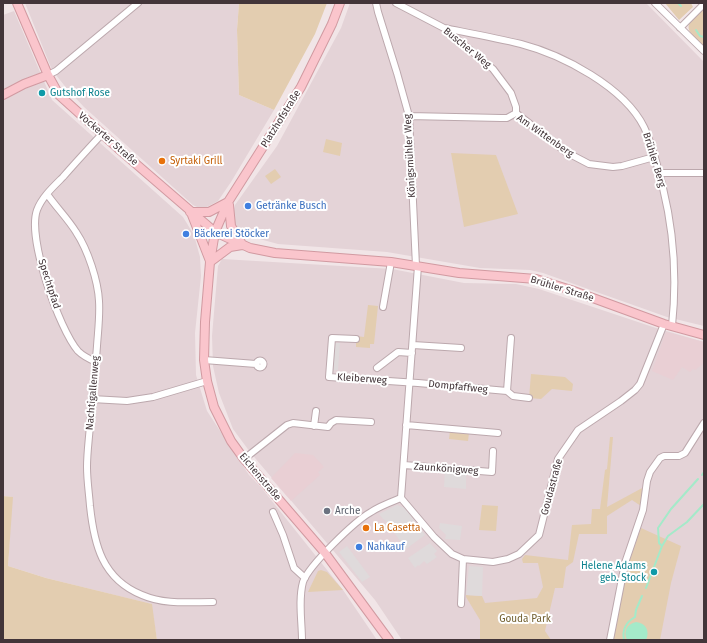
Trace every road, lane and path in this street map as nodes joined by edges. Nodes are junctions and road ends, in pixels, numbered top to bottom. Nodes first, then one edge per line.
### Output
1 (17, 3) edge
2 (138, 3) edge
3 (340, 3) edge
4 (376, 3) edge
5 (396, 3) edge
6 (655, 3) edge
7 (704, 4) edge
8 (444, 28) junction
9 (680, 28) junction
10 (704, 51) edge
11 (48, 75) junction
12 (3, 95) edge
13 (516, 113) junction
14 (409, 116) junction
15 (102, 134) junction
16 (654, 157) junction
17 (659, 173) junction
18 (704, 173) edge
19 (47, 194) junction
20 (228, 202) junction
21 (190, 212) junction
22 (215, 232) junction
23 (242, 245) junction
24 (210, 262) junction
25 (391, 262) junction
26 (417, 266) junction
27 (383, 307) dead end
28 (668, 325) junction
29 (704, 335) edge
30 (511, 338) dead end
31 (356, 339) dead end
32 (413, 345) junction
33 (461, 348) dead end
34 (412, 353) junction
35 (204, 360) junction
36 (96, 362) junction
37 (256, 364) dead end
38 (377, 368) dead end
39 (207, 381) junction
40 (410, 382) junction
41 (507, 392) junction
42 (530, 398) dead end
43 (92, 399) junction
44 (316, 411) dead end
45 (371, 422) dead end
46 (704, 423) edge
47 (406, 425) junction
48 (314, 426) junction
49 (498, 433) dead end
50 (493, 451) dead end
51 (244, 459) junction
52 (404, 466) junction
53 (401, 498) junction
54 (273, 512) dead end
55 (325, 553) junction
56 (463, 559) junction
57 (305, 578) junction
58 (213, 602) dead end
59 (461, 604) dead end
60 (302, 640) edge
61 (389, 640) edge
62 (610, 640) edge

1 - 11 main road, Vockerter Straße
2 - 11 street
3 - 20 main road, Platzhofstraße
4 - 14 street, Königsmühler Weg
5 - 8 street, Buscher Weg
6 - 9 street
7 - 9 street
8 - 13 street, Buscher Weg
8 - 16 street, Brühler Berg
9 - 10 street
11 - 12 main road
11 - 15 main road, Vockerter Straße
13 - 14 street, Am Wittenberg
13 - 16 street, Am Wittenberg
14 - 26 street, Königsmühler Weg
15 - 19 street
15 - 21 main road, Vockerter Straße
16 - 17 street, Brühler Berg
17 - 18 street
17 - 28 street, Brühler Berg
19 - 36 street, Nachtigallenweg
19 - 36 street, Spechtpfad
20 - 21 main road
20 - 22 main road, Platzhofstraße
20 - 23 main road
21 - 22 main road, Vockerter Straße
21 - 24 main road
22 - 23 main road, Brühler Straße
22 - 24 main road, Eichenstraße
23 - 24 main road
23 - 25 main road, Brühler Straße
24 - 35 main road, Eichenstraße
25 - 26 main road, Brühler Straße
25 - 27 street
26 - 28 main road, Brühler Straße
26 - 32 street
28 - 29 main road, Brühler Straße
28 - 56 street, Goudastraße
30 - 41 street
31 - 40 street, Kleiberweg
32 - 33 street
32 - 34 street
34 - 38 street
34 - 40 street
35 - 37 street
35 - 39 main road, Eichenstraße
36 - 43 street, Nachtigallenweg
39 - 43 street
39 - 51 main road, Eichenstraße
40 - 41 street, Dompfaffweg
40 - 47 street
41 - 42 street, Dompfaffweg
43 - 58 street, Nachtigallenweg
44 - 48 street
45 - 48 street
46 - 62 street
47 - 49 street
47 - 52 street
48 - 51 street
50 - 52 street, Zaunkönigweg
51 - 55 main road, Eichenstraße
52 - 53 street
53 - 55 street
53 - 56 street, Goudastraße
54 - 57 street, Eichenstraße
55 - 57 street
55 - 61 main road, Eichenstraße
56 - 59 street
57 - 60 street

